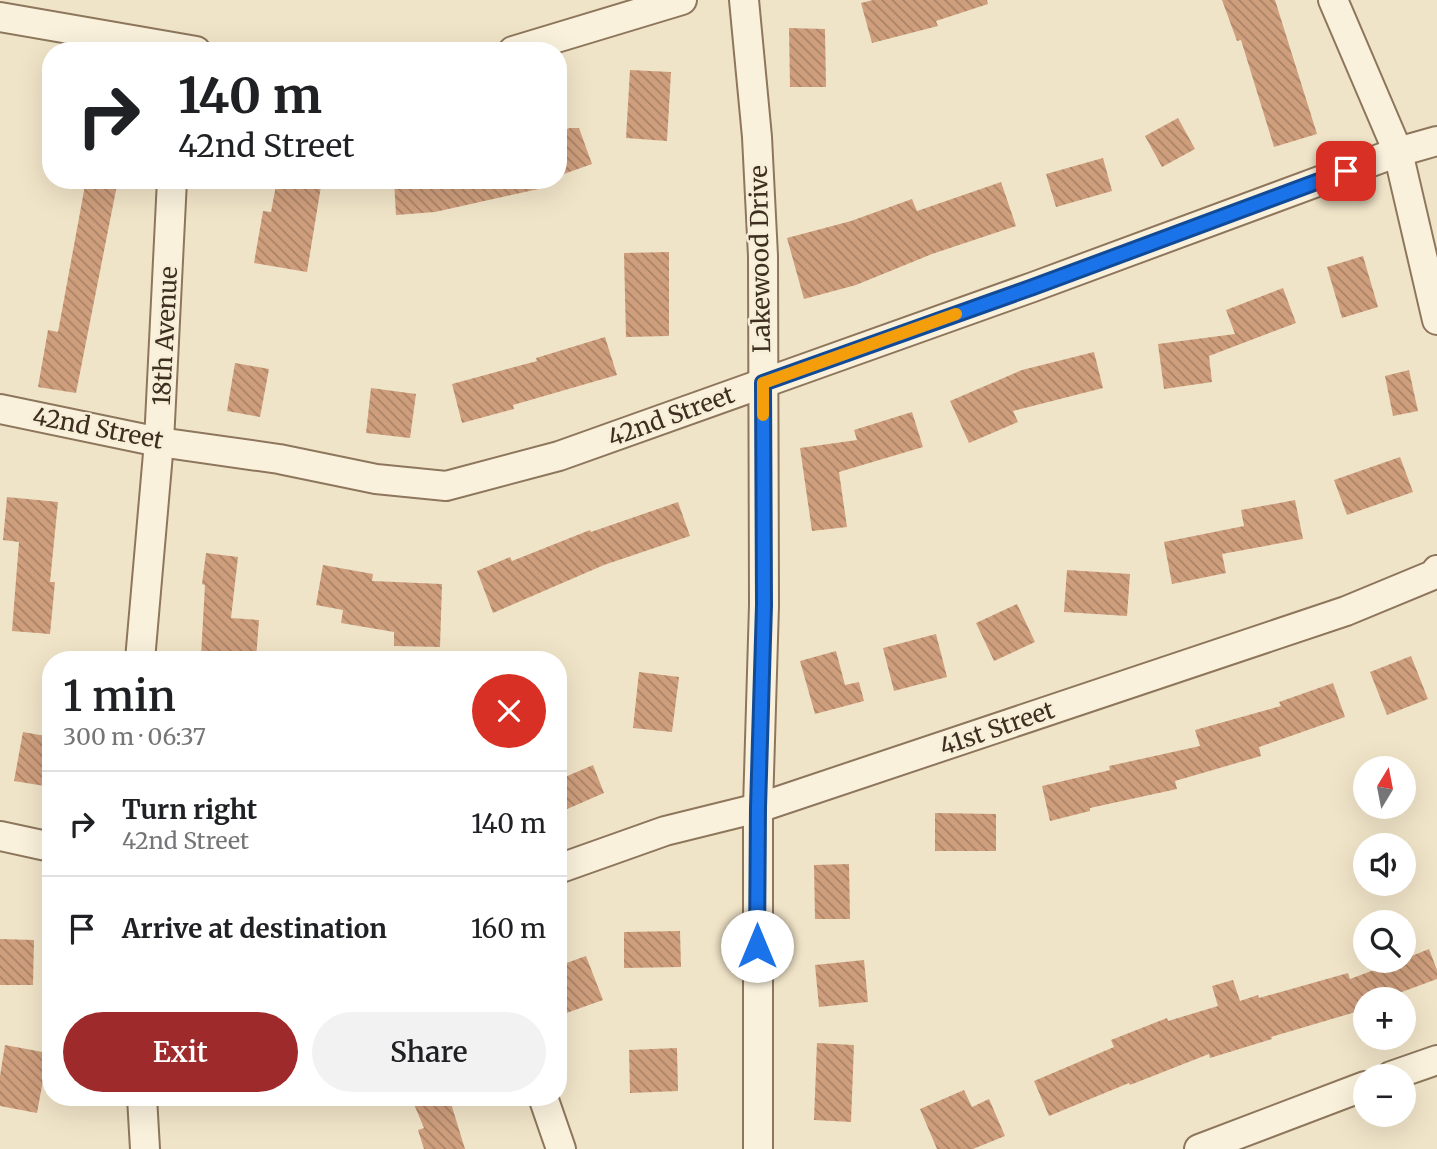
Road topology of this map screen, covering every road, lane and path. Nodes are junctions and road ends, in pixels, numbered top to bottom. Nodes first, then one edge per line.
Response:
1 (682, 0) edge
2 (744, 0) edge
3 (1333, 0) edge
4 (0, 18) edge
5 (138, 42) edge
6 (543, 42) edge
7 (1437, 141) edge
8 (1398, 152) junction
9 (172, 189) edge
10 (1437, 320) edge
11 (763, 383) junction
12 (0, 409) edge
13 (159, 442) junction
14 (1435, 572) edge
15 (141, 651) edge
16 (758, 808) junction
17 (0, 836) edge
18 (42, 845) edge
19 (567, 866) edge
20 (1437, 1060) edge
21 (1416, 1067) edge
22 (1353, 1091) edge
23 (143, 1106) edge
24 (546, 1106) edge
25 (145, 1149) edge
26 (561, 1149) edge
27 (758, 1149) edge
28 (1199, 1149) edge

1 - 6 street
2 - 11 street, Lakewood Drive
3 - 8 street
4 - 5 street
7 - 8 street, 42nd Street
8 - 10 street
8 - 11 street, 42nd Street
9 - 13 street, 18th Avenue
11 - 13 street, 42nd Street
11 - 16 street, Lakewood Drive
12 - 13 street, 42nd Street
13 - 15 street, 18th Avenue
14 - 16 street, 41st Street
16 - 19 street, 41st Street
16 - 27 street, Lakewood Drive
17 - 18 street
20 - 21 street
22 - 28 street
23 - 25 street
24 - 26 street

